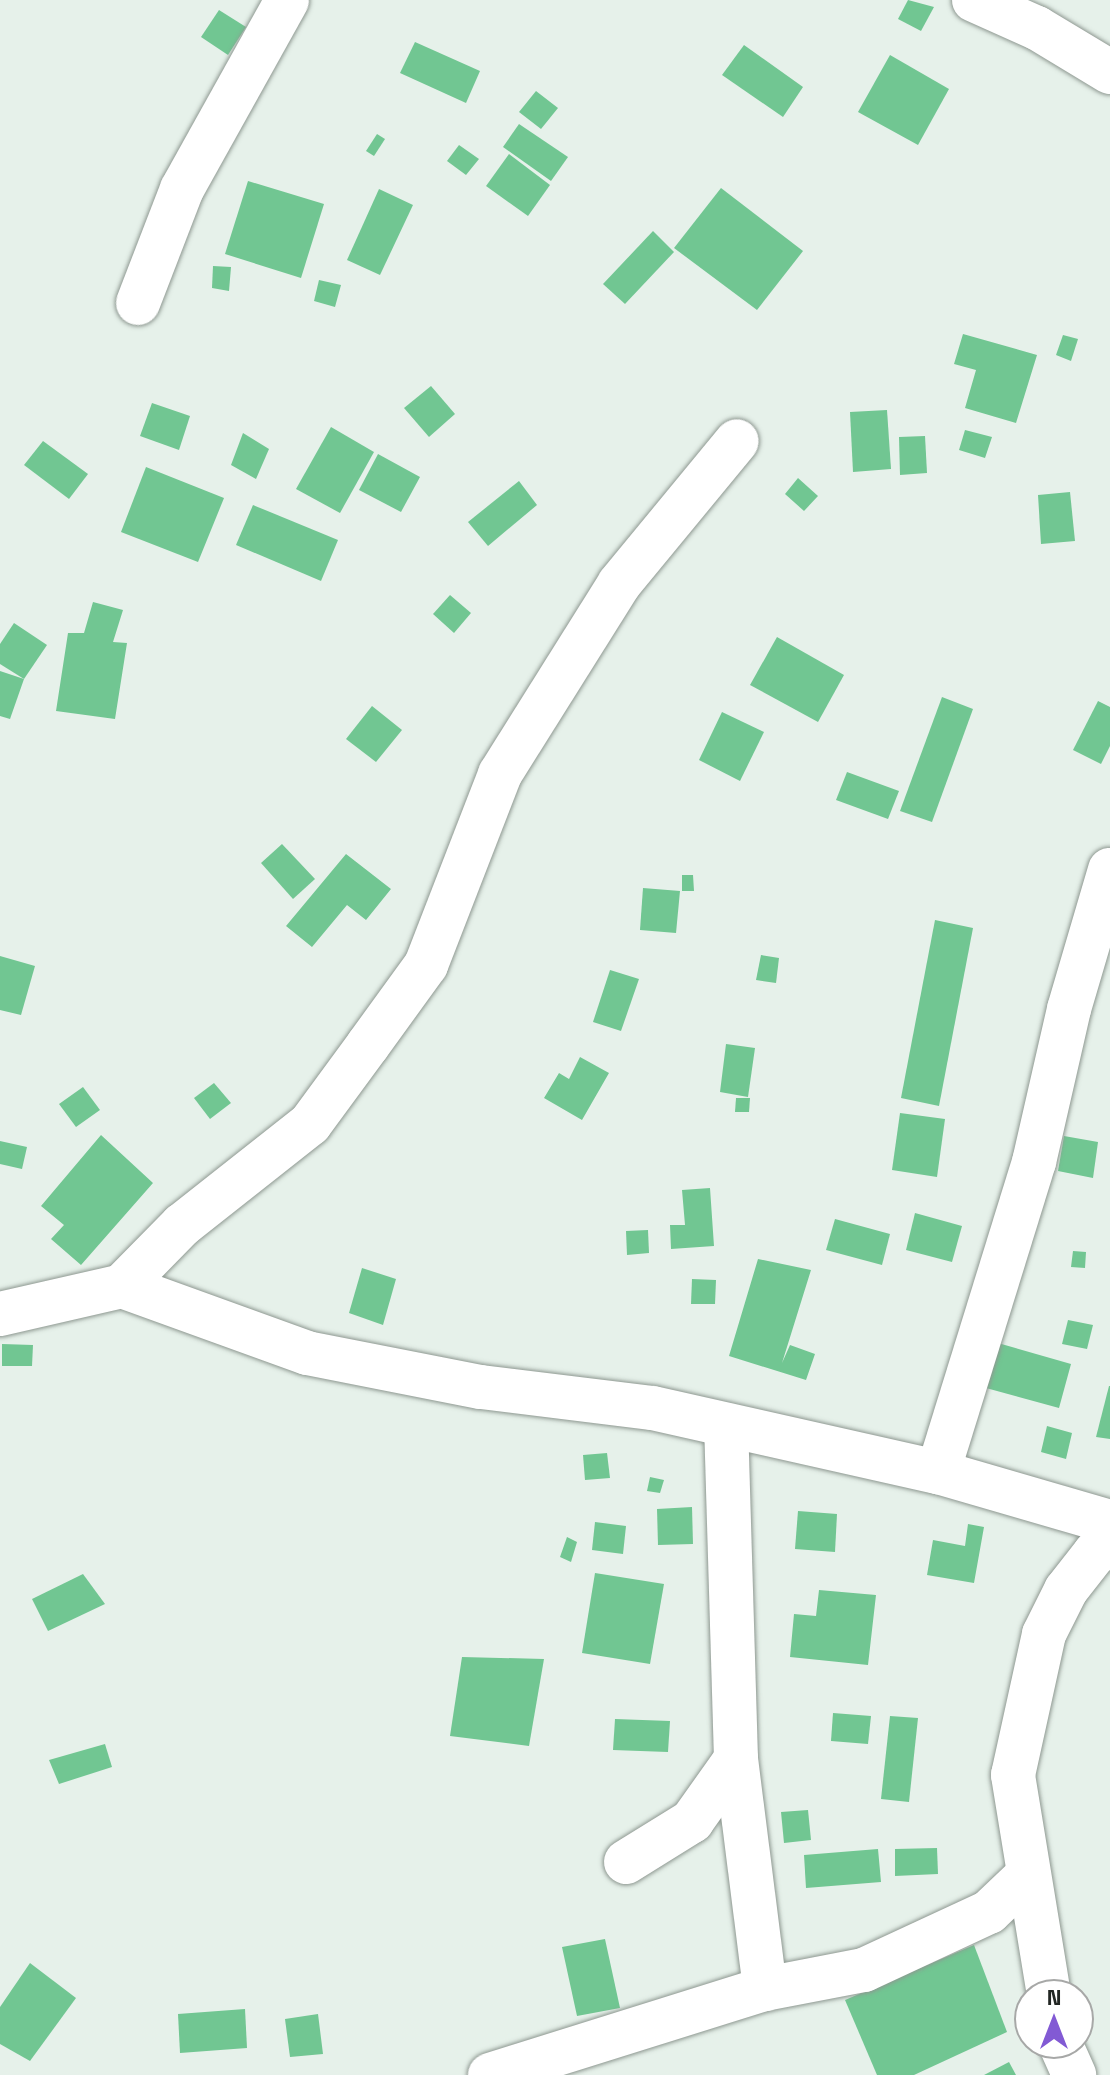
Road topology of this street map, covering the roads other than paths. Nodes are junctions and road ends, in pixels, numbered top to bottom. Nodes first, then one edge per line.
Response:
1 (287, 0) edge
2 (974, 0) edge
3 (1110, 72) edge
4 (138, 303) dead end
5 (737, 441) dead end
6 (1110, 870) edge
7 (122, 1286) junction
8 (0, 1314) edge
9 (726, 1425) junction
10 (938, 1472) junction
11 (1110, 1522) edge
12 (1110, 1545) edge
13 (736, 1759) junction
14 (626, 1862) dead end
15 (1028, 1875) junction
16 (1046, 1979) edge
17 (765, 1989) junction
18 (490, 2075) edge

1 - 4 street
2 - 3 street
5 - 7 street
6 - 10 street
7 - 8 street
7 - 9 street
9 - 10 street
9 - 13 street
10 - 11 street
12 - 15 street
13 - 14 street
13 - 17 street
15 - 16 street
15 - 17 street
17 - 18 street

